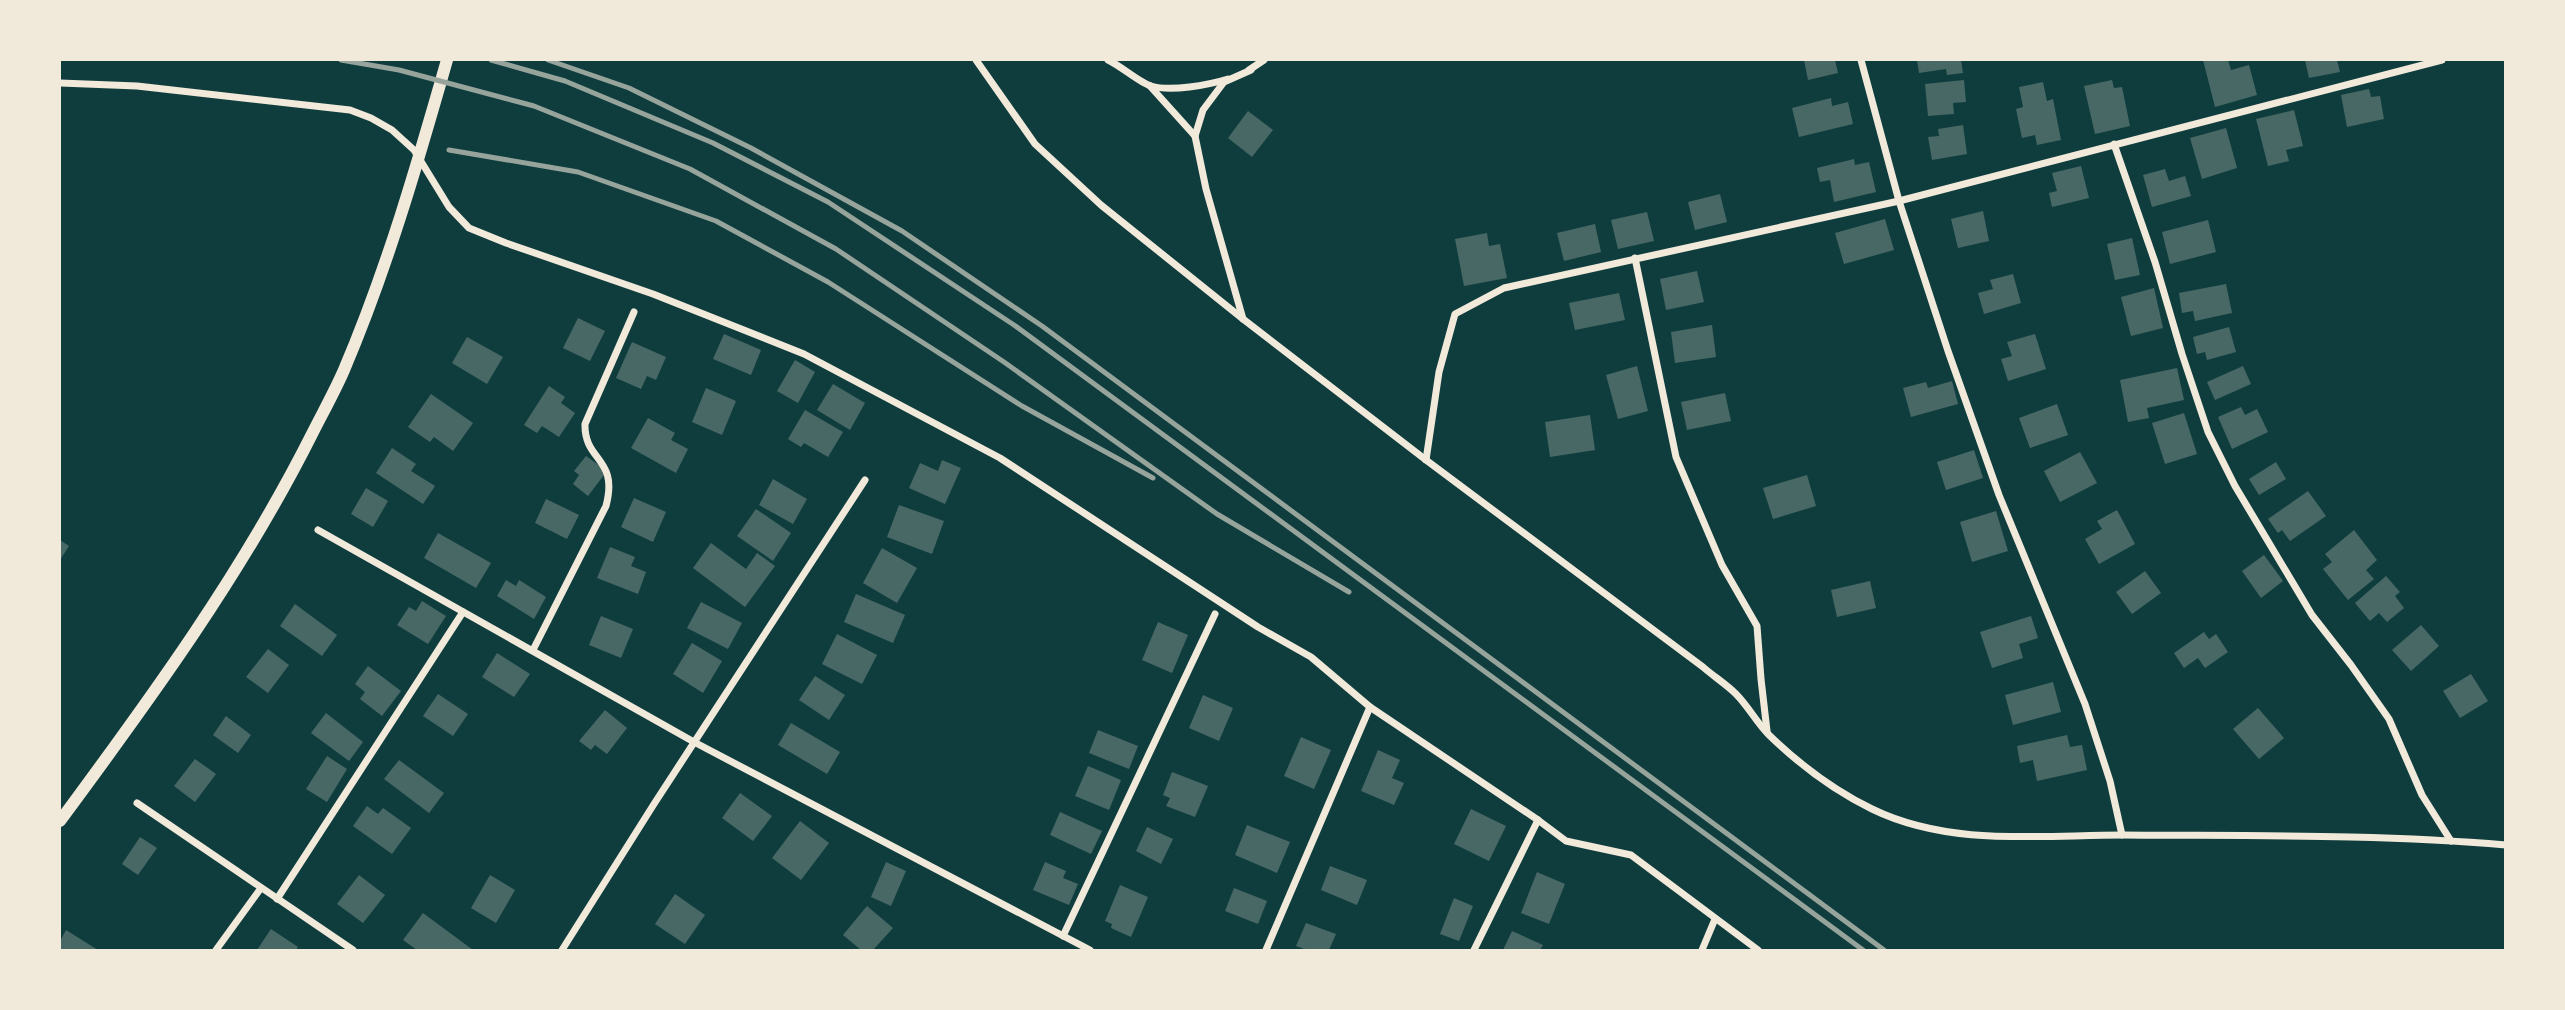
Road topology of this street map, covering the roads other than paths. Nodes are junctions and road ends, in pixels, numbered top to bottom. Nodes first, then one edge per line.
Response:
1 (447, 60) edge
2 (976, 60) edge
3 (1108, 60) edge
4 (1264, 60) edge
5 (1861, 60) edge
6 (2442, 60) edge
7 (1251, 70) junction
8 (60, 83) edge
9 (1150, 86) junction
10 (1195, 136) junction
11 (2114, 144) junction
12 (1899, 201) junction
13 (1635, 258) junction
14 (634, 312) dead end
15 (1243, 319) junction
16 (1426, 460) junction
17 (865, 480) dead end
18 (318, 530) dead end
19 (463, 612) junction
20 (1215, 614) dead end
21 (533, 650) junction
22 (1370, 707) junction
23 (1768, 733) junction
24 (695, 742) junction
25 (137, 803) dead end
26 (1538, 820) junction
27 (60, 821) edge
28 (2122, 835) junction
29 (2452, 841) junction
30 (2505, 845) edge
31 (261, 888) junction
32 (277, 899) junction
33 (1715, 919) junction
34 (1063, 936) junction
35 (216, 950) edge
36 (353, 950) edge
37 (562, 950) edge
38 (1090, 950) edge
39 (1266, 950) edge
40 (1474, 950) edge
41 (1702, 950) edge
42 (1758, 950) edge

1 - 27 street
2 - 15 street
3 - 9 street
4 - 7 street
5 - 12 street
6 - 11 street
7 - 9 street
7 - 10 street
8 - 22 street
9 - 10 street
10 - 15 street
11 - 12 street
11 - 29 street
12 - 13 street
12 - 28 street
13 - 16 street
13 - 23 street
14 - 21 street
15 - 16 street
16 - 23 street
17 - 24 street
18 - 19 street
19 - 21 street
19 - 32 street
20 - 34 street
21 - 24 street
22 - 26 street
22 - 39 street
23 - 28 street
24 - 34 street
24 - 37 street
25 - 31 street
26 - 33 street
26 - 40 street
28 - 29 street
29 - 30 street
31 - 32 street
31 - 35 street
32 - 36 street
33 - 41 street
33 - 42 street
34 - 38 street

